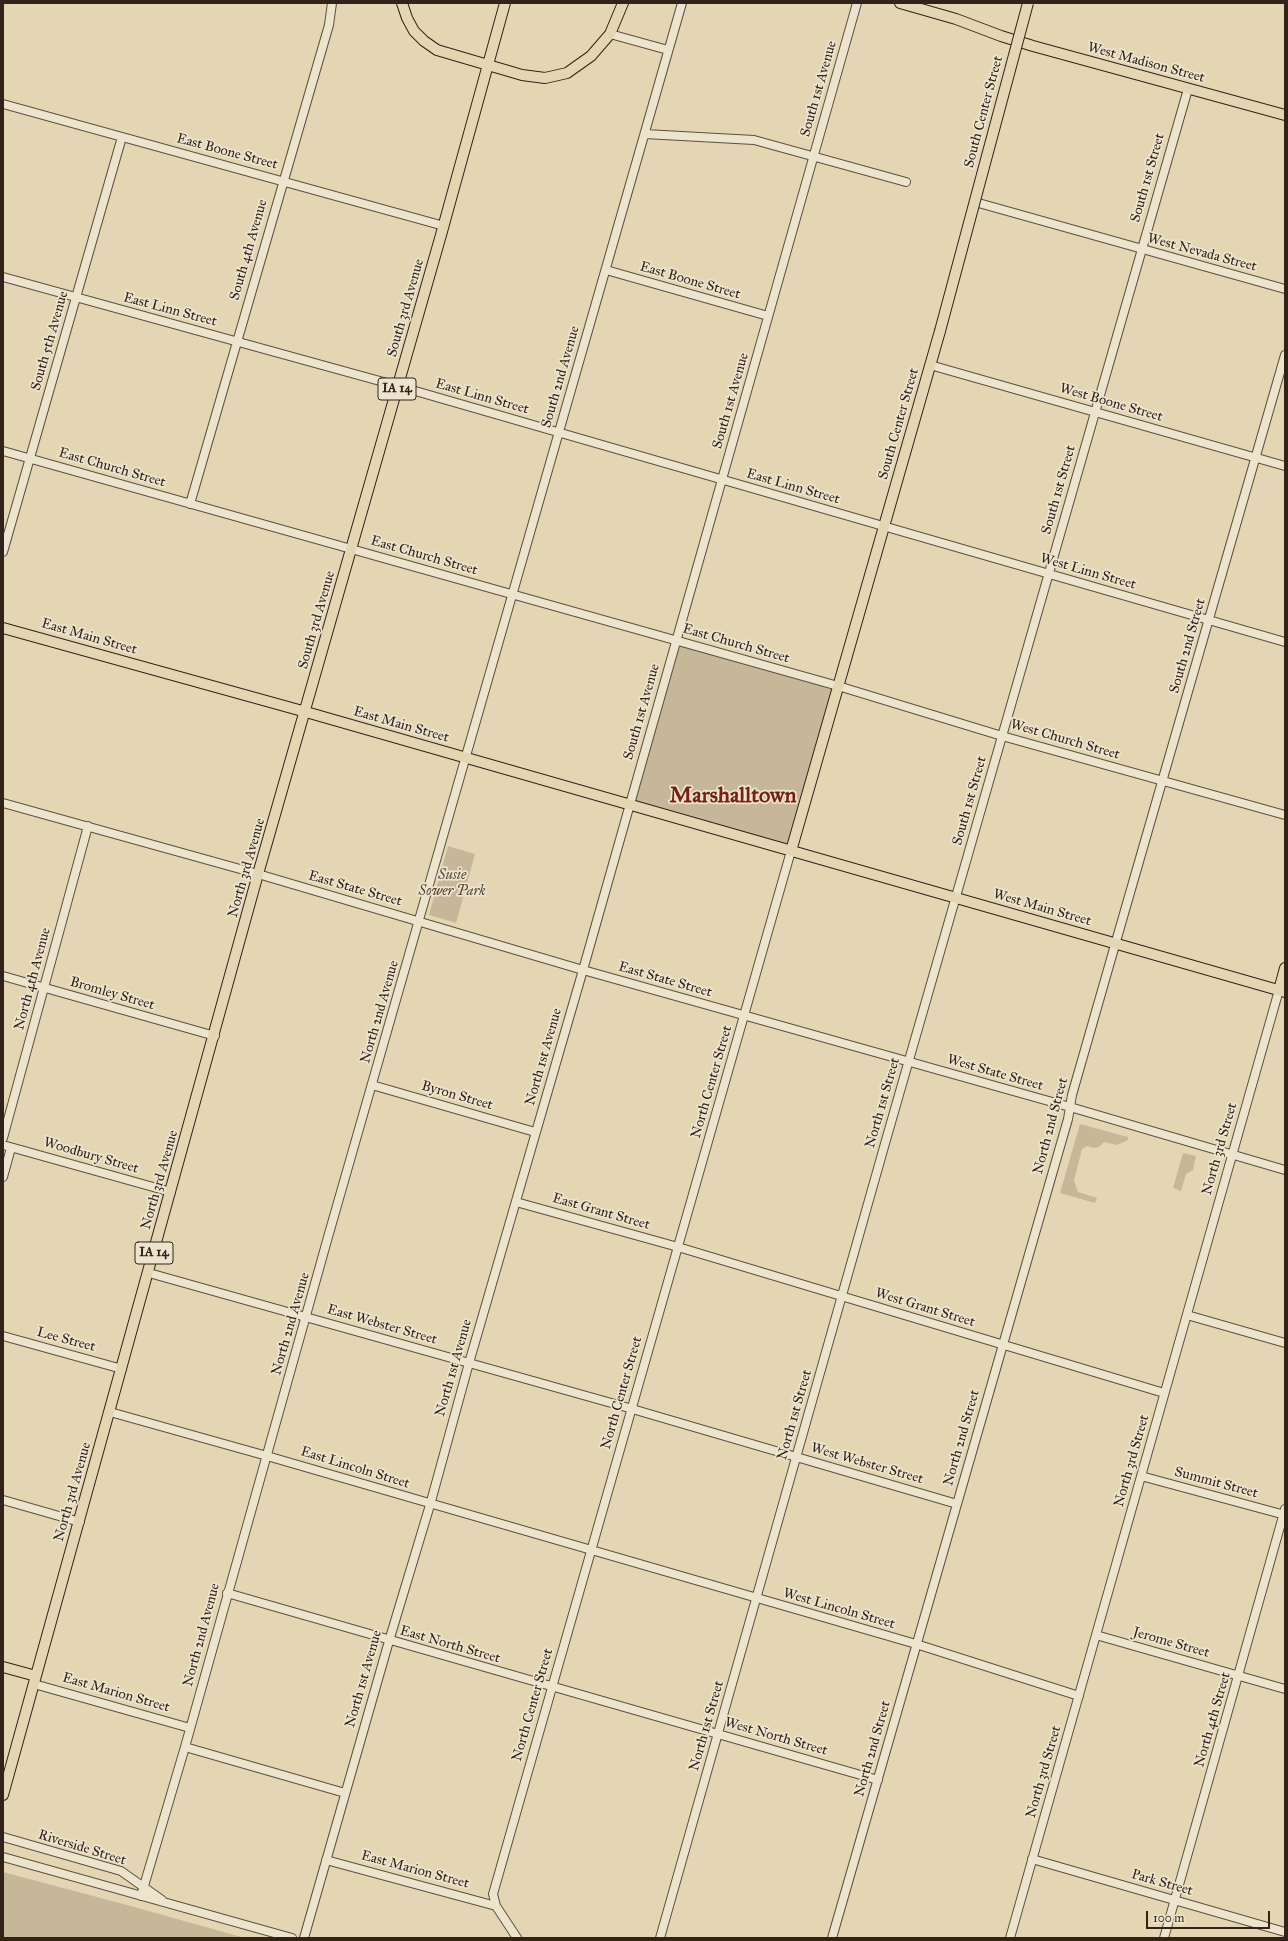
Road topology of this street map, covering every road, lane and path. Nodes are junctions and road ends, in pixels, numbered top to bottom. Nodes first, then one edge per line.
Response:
1 (332, 3) edge
2 (402, 3) edge
3 (505, 3) edge
4 (623, 3) edge
5 (682, 3) edge
6 (858, 3) edge
7 (900, 3) edge
8 (1028, 3) edge
9 (610, 34) junction
10 (668, 50) junction
11 (488, 66) junction
12 (1188, 89) junction
13 (3, 104) edge
14 (1285, 115) edge
15 (644, 134) junction
16 (122, 137) junction
17 (814, 156) junction
18 (283, 181) junction
19 (906, 182) dead end
20 (975, 202) dead end
21 (444, 226) junction
22 (1142, 250) junction
23 (606, 270) junction
24 (3, 277) edge
25 (1285, 289) edge
26 (76, 297) junction
27 (768, 316) junction
28 (237, 342) junction
29 (1285, 355) edge
30 (930, 365) junction
31 (398, 386) junction
32 (1095, 412) junction
33 (559, 432) junction
34 (3, 451) edge
35 (1256, 457) junction
36 (30, 459) junction
37 (1285, 466) edge
38 (722, 480) junction
39 (190, 504) junction
40 (884, 527) junction
41 (352, 549) junction
42 (3, 552) edge
43 (1048, 574) junction
44 (513, 595) junction
45 (1209, 620) junction
46 (3, 628) edge
47 (676, 641) junction
48 (1285, 642) edge
49 (838, 686) junction
50 (306, 712) junction
51 (1002, 736) junction
52 (466, 758) junction
53 (1163, 780) junction
54 (3, 803) edge
55 (629, 805) junction
56 (1285, 815) edge
57 (88, 826) junction
58 (791, 851) junction
59 (258, 874) junction
60 (956, 898) junction
61 (420, 922) junction
62 (1116, 944) junction
63 (1285, 968) edge
64 (583, 970) junction
65 (3, 976) edge
66 (44, 988) junction
67 (1282, 991) edge
68 (744, 1016) junction
69 (214, 1036) junction
70 (908, 1062) junction
71 (372, 1085) junction
72 (1070, 1107) junction
73 (535, 1132) junction
74 (3, 1138) edge
75 (7, 1147) edge
76 (1232, 1155) junction
77 (1285, 1170) edge
78 (3, 1177) edge
79 (171, 1192) junction
80 (516, 1202) junction
81 (678, 1247) junction
82 (148, 1274) junction
83 (842, 1296) junction
84 (1187, 1315) junction
85 (306, 1318) junction
86 (3, 1336) edge
87 (1285, 1343) edge
88 (1003, 1345) junction
89 (469, 1363) junction
90 (122, 1369) junction
91 (1164, 1393) junction
92 (631, 1409) junction
93 (110, 1412) junction
94 (267, 1456) junction
95 (797, 1457) junction
96 (1141, 1476) junction
97 (3, 1500) edge
98 (430, 1504) junction
99 (957, 1504) junction
100 (1284, 1513) edge
101 (80, 1522) junction
102 (591, 1551) junction
103 (227, 1593) junction
104 (757, 1599) junction
105 (1096, 1635) junction
106 (389, 1641) junction
107 (916, 1644) junction
108 (3, 1667) edge
109 (1239, 1676) junction
110 (35, 1680) junction
111 (551, 1688) junction
112 (1285, 1688) edge
113 (1079, 1696) junction
114 (190, 1728) junction
115 (718, 1734) junction
116 (185, 1747) junction
117 (878, 1780) junction
118 (345, 1793) junction
119 (3, 1795) edge
120 (3, 1837) edge
121 (3, 1857) edge
122 (326, 1860) junction
123 (1032, 1860) junction
124 (144, 1887) junction
125 (141, 1896) junction
126 (1175, 1900) junction
127 (169, 1905) junction
128 (496, 1906) junction
129 (1285, 1932) edge
130 (292, 1938) edge
131 (304, 1938) edge
132 (517, 1938) edge
133 (660, 1938) edge
134 (832, 1938) edge
135 (1010, 1938) edge
136 (1164, 1938) edge

1 - 18 street, South 4th Avenue
2 - 11 main road
3 - 11 main road, South 3rd Avenue / IA 14
4 - 9 main road
5 - 10 street, South 2nd Avenue
6 - 17 street, South 1st Avenue
7 - 12 main road, West Madison Street
8 - 30 main road, South Center Street, bridge
9 - 10 street
9 - 11 main road
10 - 15 street, South 2nd Avenue
11 - 21 main road, South 3rd Avenue / IA 14
12 - 14 main road, West Madison Street
12 - 22 street, South 1st Street
13 - 16 street, East Boone Street
15 - 17 street
15 - 23 street, South 2nd Avenue
16 - 18 street, East Boone Street
16 - 26 street, South 5th Avenue
17 - 19 street
17 - 27 street, South 1st Avenue
18 - 21 street, East Boone Street
18 - 28 street, South 4th Avenue
20 - 22 street, West Nevada Street
21 - 31 main road, South 3rd Avenue / IA 14
22 - 25 street, West Nevada Street
22 - 32 street, South 1st Street
23 - 27 street, East Boone Street
23 - 33 street, South 2nd Avenue
24 - 26 street, East Linn Street
26 - 28 street, East Linn Street
26 - 36 street, South 5th Avenue
27 - 38 street, South 1st Avenue
28 - 31 street, East Linn Street
28 - 39 street, South 4th Avenue
29 - 35 street, South 2nd Street
30 - 32 street, West Boone Street
30 - 40 main road, South Center Street
31 - 33 street, East Linn Street
31 - 41 main road, South 3rd Avenue / IA 14
32 - 35 street, West Boone Street
32 - 43 street, South 1st Street
33 - 38 street, East Linn Street
33 - 44 street, South 2nd Avenue
34 - 36 street, East Church Street
35 - 37 street, West Boone Street
35 - 45 street, South 2nd Street
36 - 39 street, East Church Street
36 - 42 street, South 5th Avenue
38 - 40 street, East Linn Street
38 - 47 street, South 1st Avenue
39 - 41 street, East Church Street
40 - 43 street, West Linn Street
40 - 49 main road, South Center Street
41 - 44 street, East Church Street
41 - 50 main road, South 3rd Avenue / IA 14
43 - 45 street, West Linn Street
43 - 51 street, South 1st Street
44 - 47 street, East Church Street
44 - 52 street, South 2nd Avenue
45 - 48 street, West Linn Street
45 - 53 street, South 2nd Street
46 - 50 main road, East Main Street
47 - 49 street, East Church Street
47 - 55 street, South 1st Avenue
49 - 51 street, West Church Street
49 - 58 main road, South Center Street
50 - 52 main road, East Main Street
50 - 59 main road, North 3rd Avenue / IA 14
51 - 53 street, West Church Street
51 - 60 street, South 1st Street
52 - 55 main road, East Main Street
52 - 61 street, North 2nd Avenue
53 - 56 street, West Church Street
53 - 62 street, South 2nd Street
54 - 57 street, East State Street
55 - 58 main road, East Main Street
55 - 64 street, North 1st Avenue
57 - 59 street, East State Street
57 - 66 street, North 4th Avenue
58 - 60 main road, West Main Street
58 - 68 street, North Center Street
59 - 61 street, East State Street
59 - 69 main road, North 3rd Avenue / IA 14
60 - 62 main road, West Main Street
60 - 70 street, North 1st Street
61 - 64 street, East State Street
61 - 71 street, North 2nd Avenue
62 - 67 main road, West Main Street
62 - 72 street, North 2nd Street
63 - 67 main road
64 - 68 street, East State Street
64 - 73 street, North 1st Avenue
65 - 66 street, Bromley Street
66 - 69 street, Bromley Street
66 - 74 street, North 4th Avenue
67 - 76 street, North 3rd Street
68 - 70 street, West State Street
68 - 81 street, North Center Street
69 - 79 main road, North 3rd Avenue / IA 14
70 - 72 street, West State Street
70 - 83 street, North 1st Street
71 - 73 street, Byron Street
71 - 85 street, North 2nd Avenue
72 - 76 street, West State Street
72 - 88 street, North 2nd Street
73 - 80 street, North 1st Avenue
75 - 78 street
75 - 79 street, Woodbury Street
76 - 77 street, West State Street
76 - 84 street, North 3rd Street
79 - 82 main road, North 3rd Avenue / IA 14
80 - 81 street, East Grant Street
80 - 89 street, North 1st Avenue
81 - 83 street, West Grant Street
81 - 92 street, North Center Street
82 - 85 street, East Webster Street
82 - 90 main road, North 3rd Avenue / IA 14
83 - 88 street, West Grant Street
83 - 95 street, North 1st Street
84 - 87 street
84 - 91 street, North 3rd Street
85 - 89 street, East Webster Street
85 - 94 street, North 2nd Avenue
86 - 90 street, Lee Street
88 - 91 street, West Grant Street
88 - 99 street, North 2nd Street
89 - 92 street, East Webster Street
89 - 98 street, North 1st Avenue
90 - 93 main road, North 3rd Avenue / IA 14
91 - 96 street, North 3rd Street
92 - 95 street, West Webster Street
92 - 102 street, North Center Street
93 - 94 street, East Lincoln Street
93 - 101 main road, North 3rd Avenue / IA 14
94 - 98 street, East Lincoln Street
94 - 103 street, North 2nd Avenue
95 - 99 street, West Webster Street
95 - 104 street, North 1st Street
96 - 100 street, Summit Street
96 - 105 street, North 3rd Street
97 - 101 street
98 - 102 street, East Lincoln Street
98 - 106 street, North 1st Avenue
99 - 107 street, North 2nd Street
100 - 109 street, North 4th Street
101 - 110 main road, North 3rd Avenue / IA 14
102 - 104 street, West Lincoln Street
102 - 111 street, North Center Street
103 - 106 street, East North Street
103 - 114 street, North 2nd Avenue
104 - 107 street, West Lincoln Street
104 - 115 street, North 1st Street
105 - 109 street, Jerome Street
105 - 113 street, North 3rd Street
106 - 111 street, East North Street
106 - 118 street, North 1st Avenue
107 - 113 street, West Lincoln Street
107 - 117 street, North 2nd Street
108 - 110 main road, East Marion Street
109 - 112 street, Jerome Street
109 - 126 street, North 4th Street
110 - 114 street, East Marion Street
110 - 119 main road, North 3rd Avenue / IA 14
111 - 115 street, West North Street
111 - 128 street, North Center Street
113 - 123 street, North 3rd Street
114 - 116 street, North 2nd Avenue
115 - 117 street, West North Street
115 - 133 street, North 1st Street
116 - 118 street
116 - 124 street, North 2nd Avenue
117 - 134 street, North 2nd Street
118 - 122 street, North 1st Avenue
120 - 124 street, Riverside Street
121 - 125 street, Riverside Street
122 - 128 street, East Marion Street
122 - 131 street, North 1st Avenue
123 - 126 street, Park Street
123 - 135 street, North 3rd Street
124 - 125 street, North 2nd Avenue
124 - 127 street, Riverside Street
125 - 127 street, Riverside Street
126 - 129 street, Park Street
126 - 136 street, North 4th Street
127 - 130 street, Riverside Street
128 - 132 street

